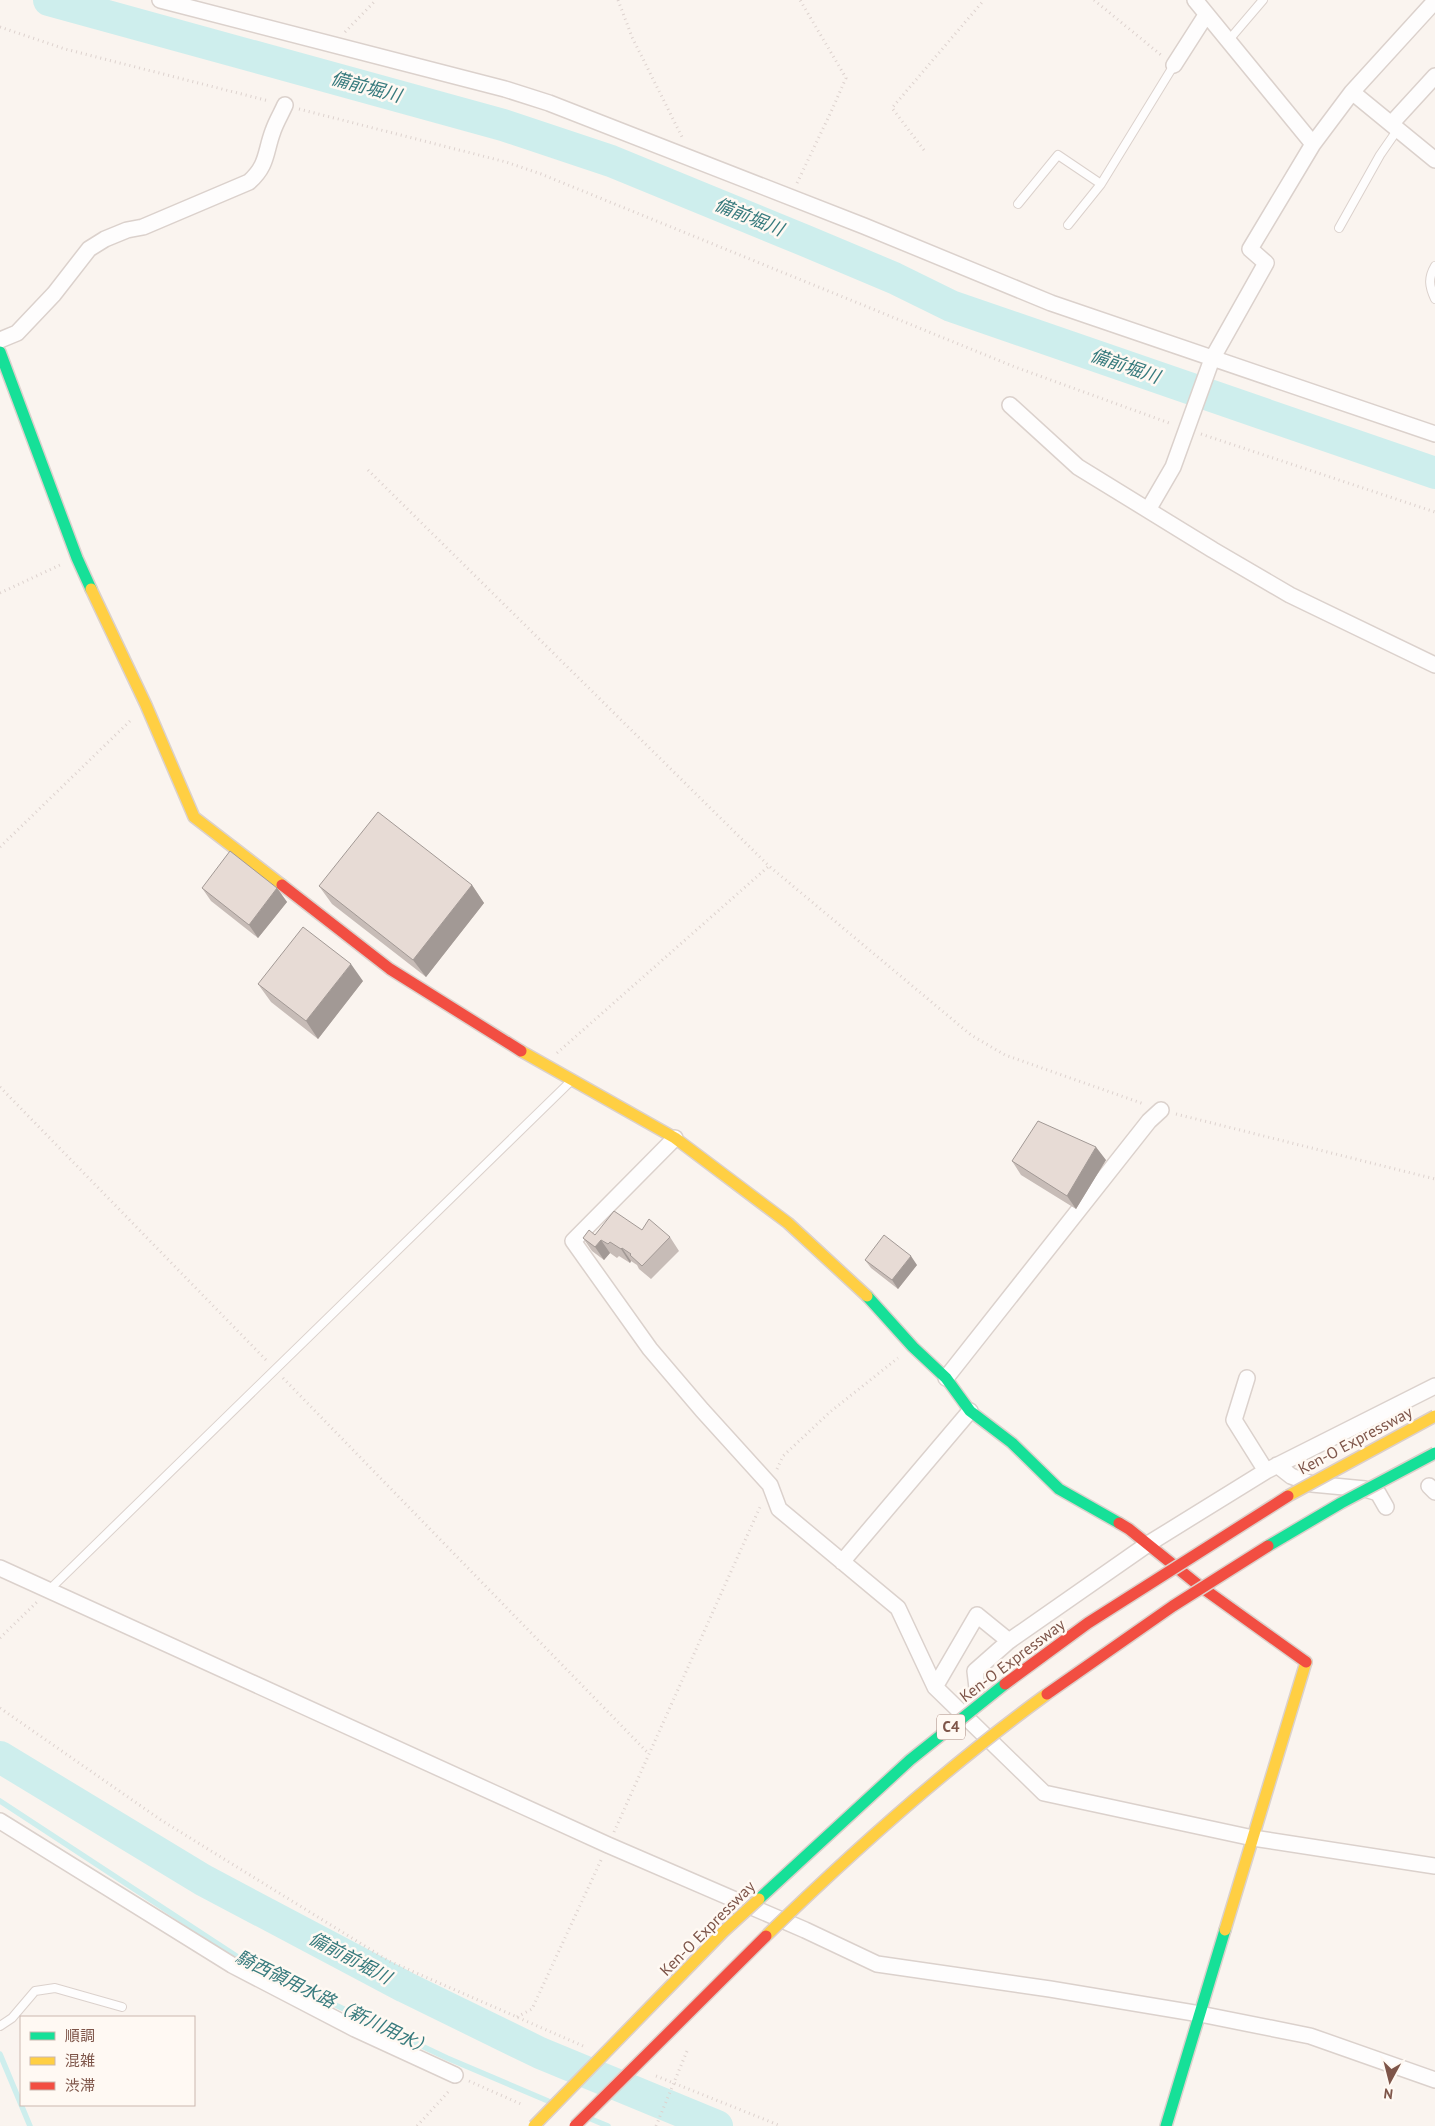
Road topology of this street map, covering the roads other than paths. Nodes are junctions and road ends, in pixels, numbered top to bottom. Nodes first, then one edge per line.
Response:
1 (160, 0) edge
2 (1195, 0) edge
3 (1263, 0) edge
4 (1435, 2) edge
5 (1206, 15) junction
6 (1228, 42) junction
7 (1174, 65) joint
8 (1435, 76) edge
9 (1352, 92) junction
10 (285, 105) road end
11 (1394, 127) junction
12 (1313, 144) junction
13 (1435, 160) edge
14 (1100, 184) junction
15 (1018, 204) dead end
16 (1068, 225) dead end
17 (1339, 228) dead end
18 (1435, 266) edge
19 (1435, 299) edge
20 (0, 340) edge
21 (0, 352) edge
22 (1212, 359) junction
23 (1010, 405) dead end
24 (1435, 434) edge
25 (1148, 510) junction
26 (1435, 665) edge
27 (572, 1080) junction
28 (1161, 1110) road end
29 (675, 1138) junction
30 (946, 1378) junction
31 (1247, 1378) dead end
32 (1435, 1386) edge
33 (970, 1411) junction
34 (1435, 1416) edge
35 (1435, 1453) edge
36 (1272, 1468) junction
37 (1386, 1507) dead end
38 (1148, 1544) junction
39 (842, 1562) junction
40 (0, 1568) edge
41 (49, 1590) junction
42 (1009, 1641) junction
43 (935, 1687) junction
44 (967, 1719) junction
45 (0, 1822) edge
46 (1253, 1838) junction
47 (1435, 1866) edge
48 (122, 2006) dead end
49 (1200, 2014) junction
50 (0, 2026) edge
51 (455, 2075) road end
52 (1435, 2080) edge
53 (534, 2126) edge
54 (575, 2126) edge
55 (1166, 2126) edge

1 - 22 street
2 - 5 street
3 - 6 lane
4 - 9 street
5 - 6 street
5 - 7 street
6 - 12 street
7 - 14 lane
8 - 11 street
9 - 11 street
9 - 12 street
10 - 20 street
11 - 13 street
11 - 17 lane
12 - 22 street
14 - 15 lane
14 - 16 lane
18 - 19 lane
21 - 27 main road
22 - 24 street
22 - 25 street
23 - 25 street
25 - 26 street
27 - 29 main road
27 - 41 lane
28 - 30 street
29 - 30 main road
29 - 39 street
30 - 33 main road
31 - 36 street
32 - 36 street
33 - 38 main road
33 - 39 street
34 - 53 main road, Ken-O Expressway / C4, bridge
35 - 54 main road, C4, bridge
36 - 37 street
36 - 38 street
38 - 42 street
38 - 46 main road
39 - 43 street
40 - 41 street
41 - 49 street
42 - 43 street
42 - 44 street
43 - 44 street
44 - 46 street
45 - 51 street
46 - 47 street
46 - 49 main road
48 - 50 lane
49 - 52 street
49 - 55 main road

